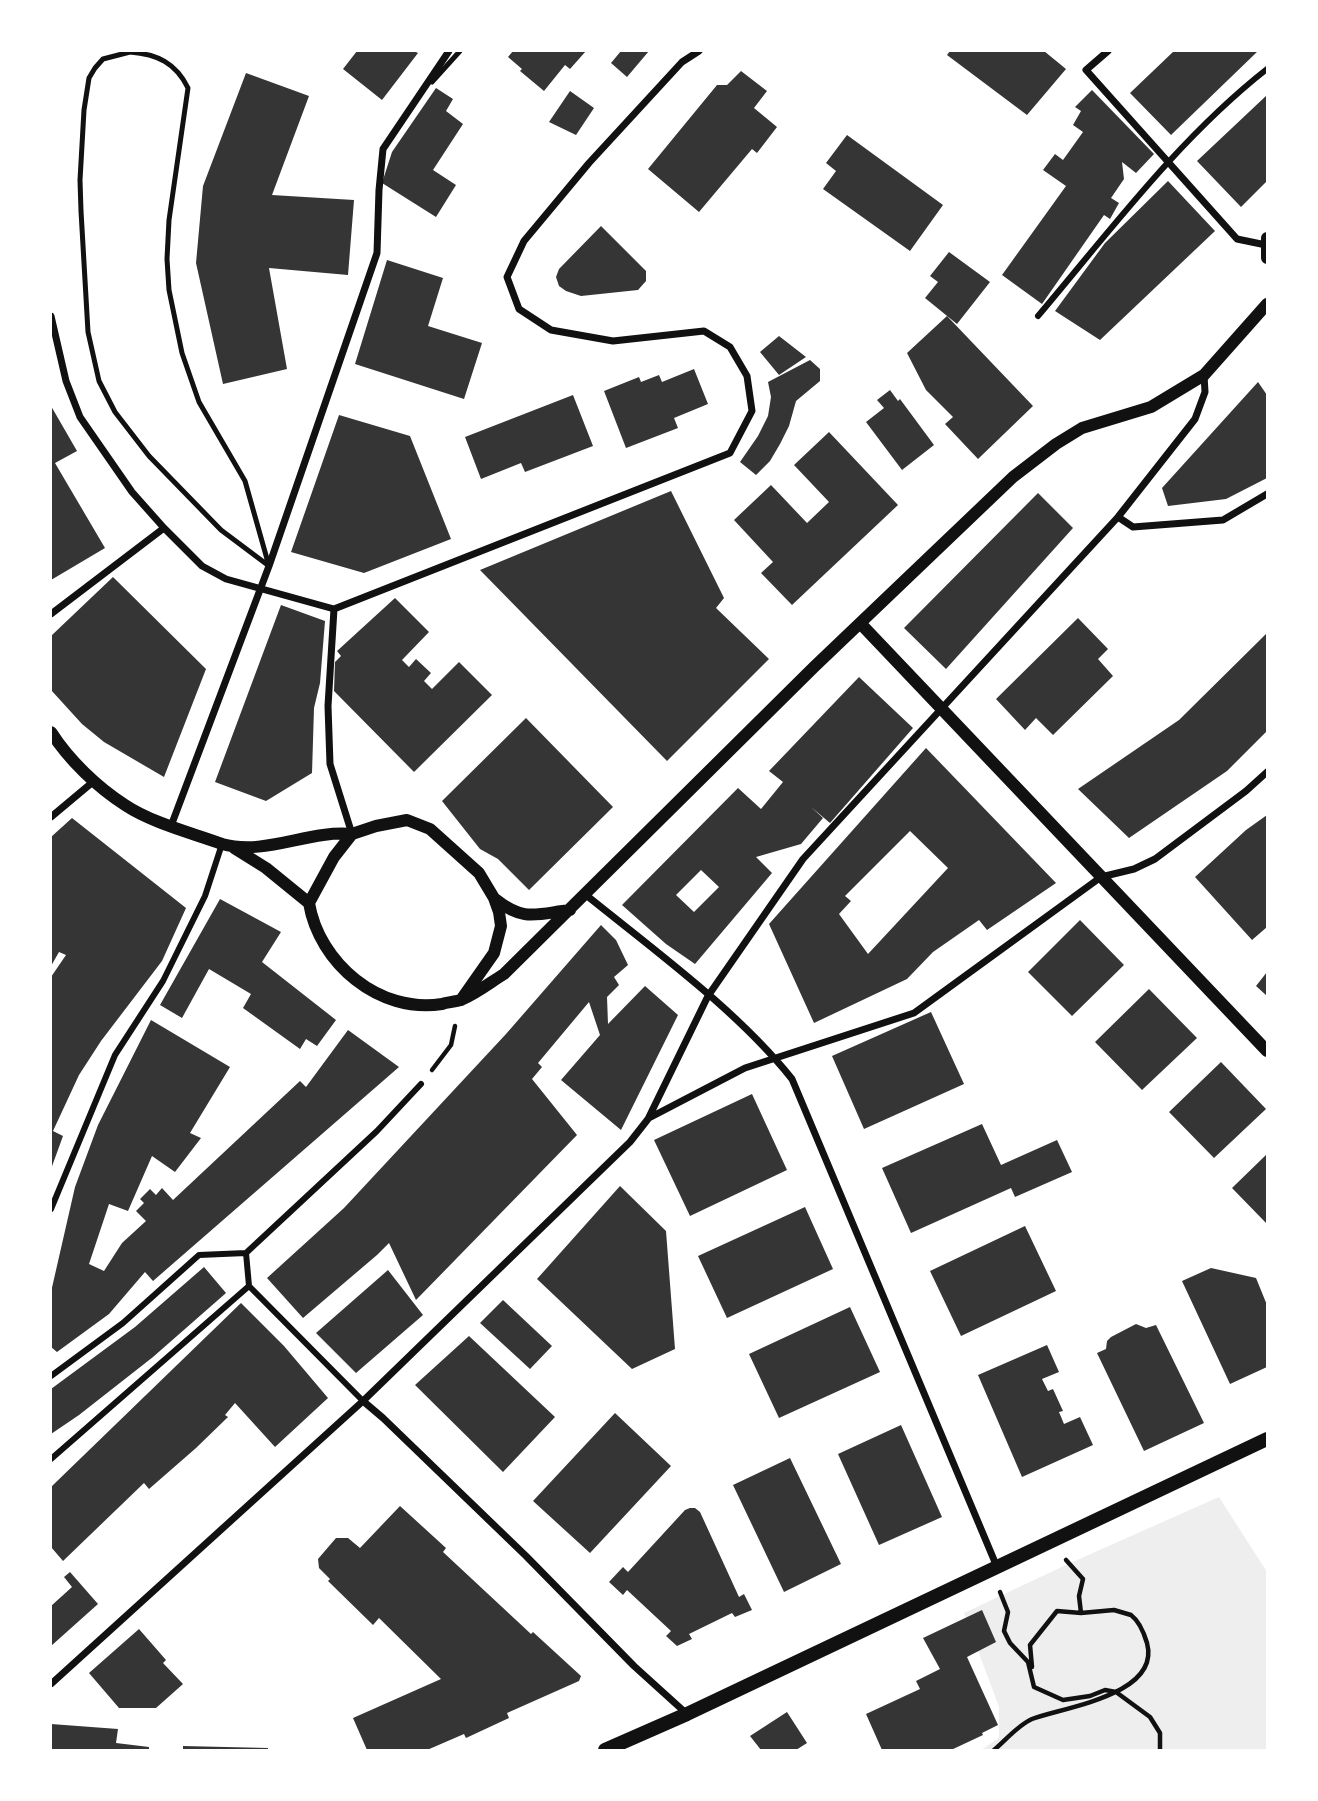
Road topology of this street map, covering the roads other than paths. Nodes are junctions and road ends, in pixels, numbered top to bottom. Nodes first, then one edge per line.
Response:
1 (449, 51) edge
2 (460, 51) edge
3 (699, 51) edge
4 (1108, 51) edge
5 (1267, 69) edge
6 (413, 102) junction
7 (1168, 163) junction
8 (1267, 247) edge
9 (1267, 304) edge
10 (51, 316) edge
11 (1038, 316) dead end
12 (1204, 375) junction
13 (1267, 494) edge
14 (1118, 517) junction
15 (164, 528) junction
16 (269, 566) junction
17 (261, 588) junction
18 (334, 609) junction
19 (51, 614) edge
20 (860, 623) junction
21 (943, 709) junction
22 (51, 732) edge
23 (1267, 772) edge
24 (94, 781) junction
25 (51, 817) edge
26 (171, 826) junction
27 (352, 834) junction
28 (228, 846) junction
29 (1101, 877) junction
30 (586, 895) junction
31 (494, 898) junction
32 (309, 903) junction
33 (570, 910) junction
34 (708, 996) junction
35 (461, 1000) junction
36 (1267, 1051) edge
37 (775, 1058) junction
38 (421, 1084) road end
39 (648, 1119) junction
40 (51, 1209) edge
41 (246, 1253) junction
42 (249, 1286) junction
43 (51, 1376) edge
44 (363, 1401) junction
45 (1267, 1439) edge
46 (51, 1459) edge
47 (998, 1567) junction
48 (51, 1684) edge
49 (687, 1714) junction
50 (605, 1750) edge

1 - 6 street
2 - 6 lane
3 - 18 street
4 - 7 street
5 - 7 street
6 - 16 street
7 - 8 street
7 - 11 street
9 - 12 street
10 - 15 street
12 - 14 street
12 - 20 street
13 - 14 street
14 - 21 street
15 - 17 street
15 - 19 street
16 - 16 lane
16 - 17 street
17 - 18 street
17 - 26 street
18 - 27 street
20 - 21 street
20 - 30 street
21 - 29 street
21 - 34 street
22 - 24 street
23 - 29 street
24 - 25 street
24 - 26 street
26 - 28 street
27 - 28 street
27 - 31 street
27 - 32 street
28 - 32 street
28 - 40 street
29 - 36 street
29 - 37 street
30 - 33 street
30 - 34 street
31 - 33 street
31 - 35 street
32 - 35 street
33 - 35 street
34 - 37 street
34 - 39 street
37 - 39 street
37 - 47 street
38 - 41 street
39 - 44 street
41 - 42 street
41 - 43 street
42 - 44 street
42 - 46 street
44 - 48 street
44 - 49 street
45 - 47 main road
47 - 49 main road
49 - 50 main road

